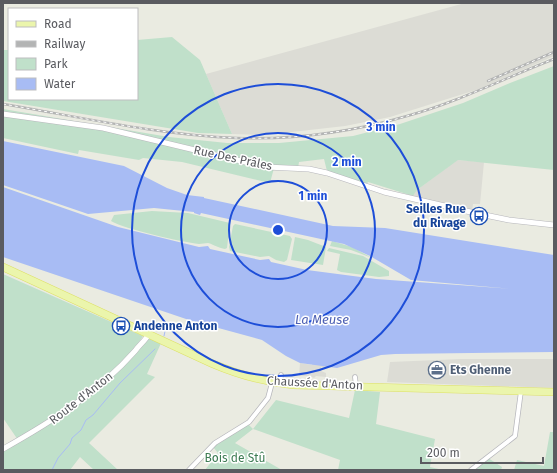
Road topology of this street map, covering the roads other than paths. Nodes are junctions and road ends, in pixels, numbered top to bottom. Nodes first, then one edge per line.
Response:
1 (3, 114) edge
2 (554, 225) edge
3 (3, 267) edge
4 (149, 334) junction
5 (281, 375) dead end
6 (355, 377) dead end
7 (276, 383) junction
8 (356, 386) junction
9 (521, 391) junction
10 (554, 392) edge
11 (3, 449) edge
12 (189, 470) edge
13 (471, 470) edge

1 - 2 street, Rue Des Prâles
3 - 4 main road, Chaussée d'Anton
4 - 7 main road, Chaussée d'Anton
4 - 11 street, Route d'Anton
5 - 7 street
6 - 8 street
7 - 8 main road, Chaussée d'Anton
7 - 12 street
8 - 9 main road, Chaussée d'Anton
9 - 10 main road, Chaussée d'Anton
9 - 13 street

